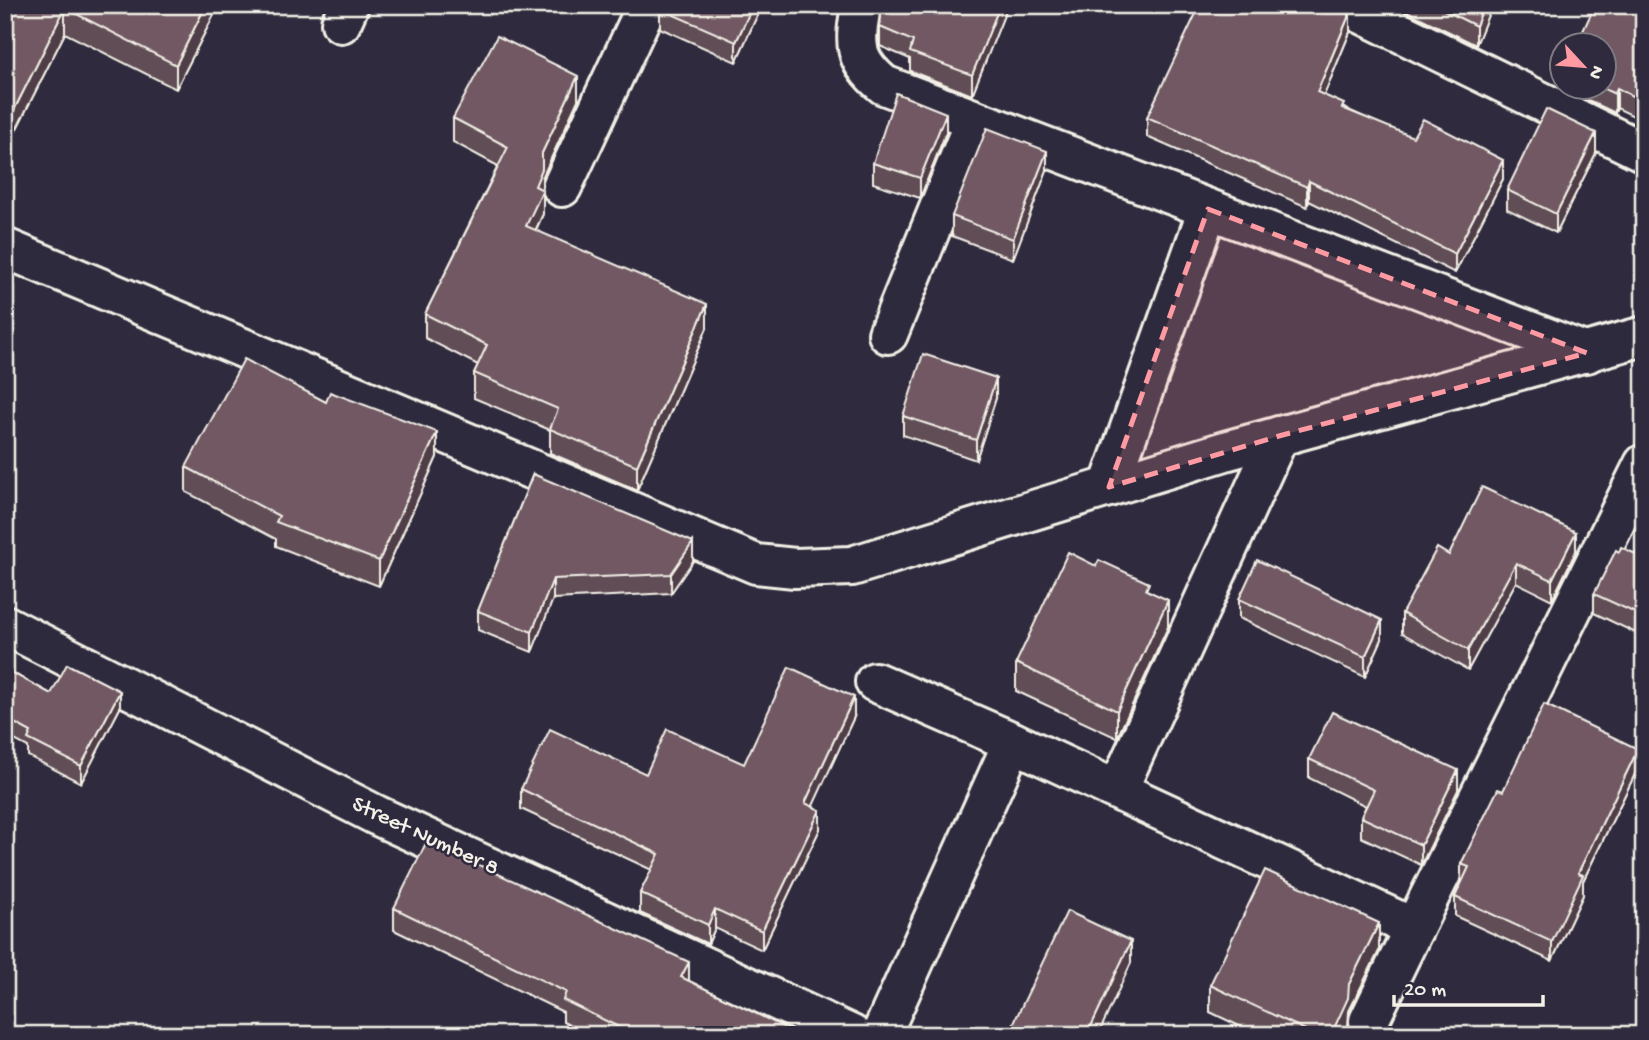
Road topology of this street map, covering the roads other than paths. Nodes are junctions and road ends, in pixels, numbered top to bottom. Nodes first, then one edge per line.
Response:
1 (647, 5) edge
2 (861, 5) edge
3 (1344, 5) edge
4 (1637, 5) edge
5 (1644, 9) edge
6 (975, 120) junction
7 (1644, 152) edge
8 (562, 187) dead end
9 (1209, 209) junction
10 (5, 248) edge
11 (888, 334) dead end
12 (1644, 336) edge
13 (1587, 352) junction
14 (1279, 436) junction
15 (1644, 464) edge
16 (1109, 487) junction
17 (5, 625) edge
18 (875, 682) dead end
19 (1013, 742) junction
20 (1118, 789) junction
21 (1414, 928) junction
22 (1369, 1021) dead end
23 (852, 1035) edge
24 (881, 1035) edge

1 - 8 street
2 - 6 street
3 - 7 street
4 - 5 street
6 - 9 street
6 - 11 street
9 - 13 street
9 - 16 street
10 - 16 street
12 - 13 street
13 - 14 street
14 - 16 street
14 - 20 street
15 - 21 street
17 - 23 street, Street Number 8
18 - 19 street
19 - 20 street
19 - 24 street
20 - 21 street
21 - 22 street

